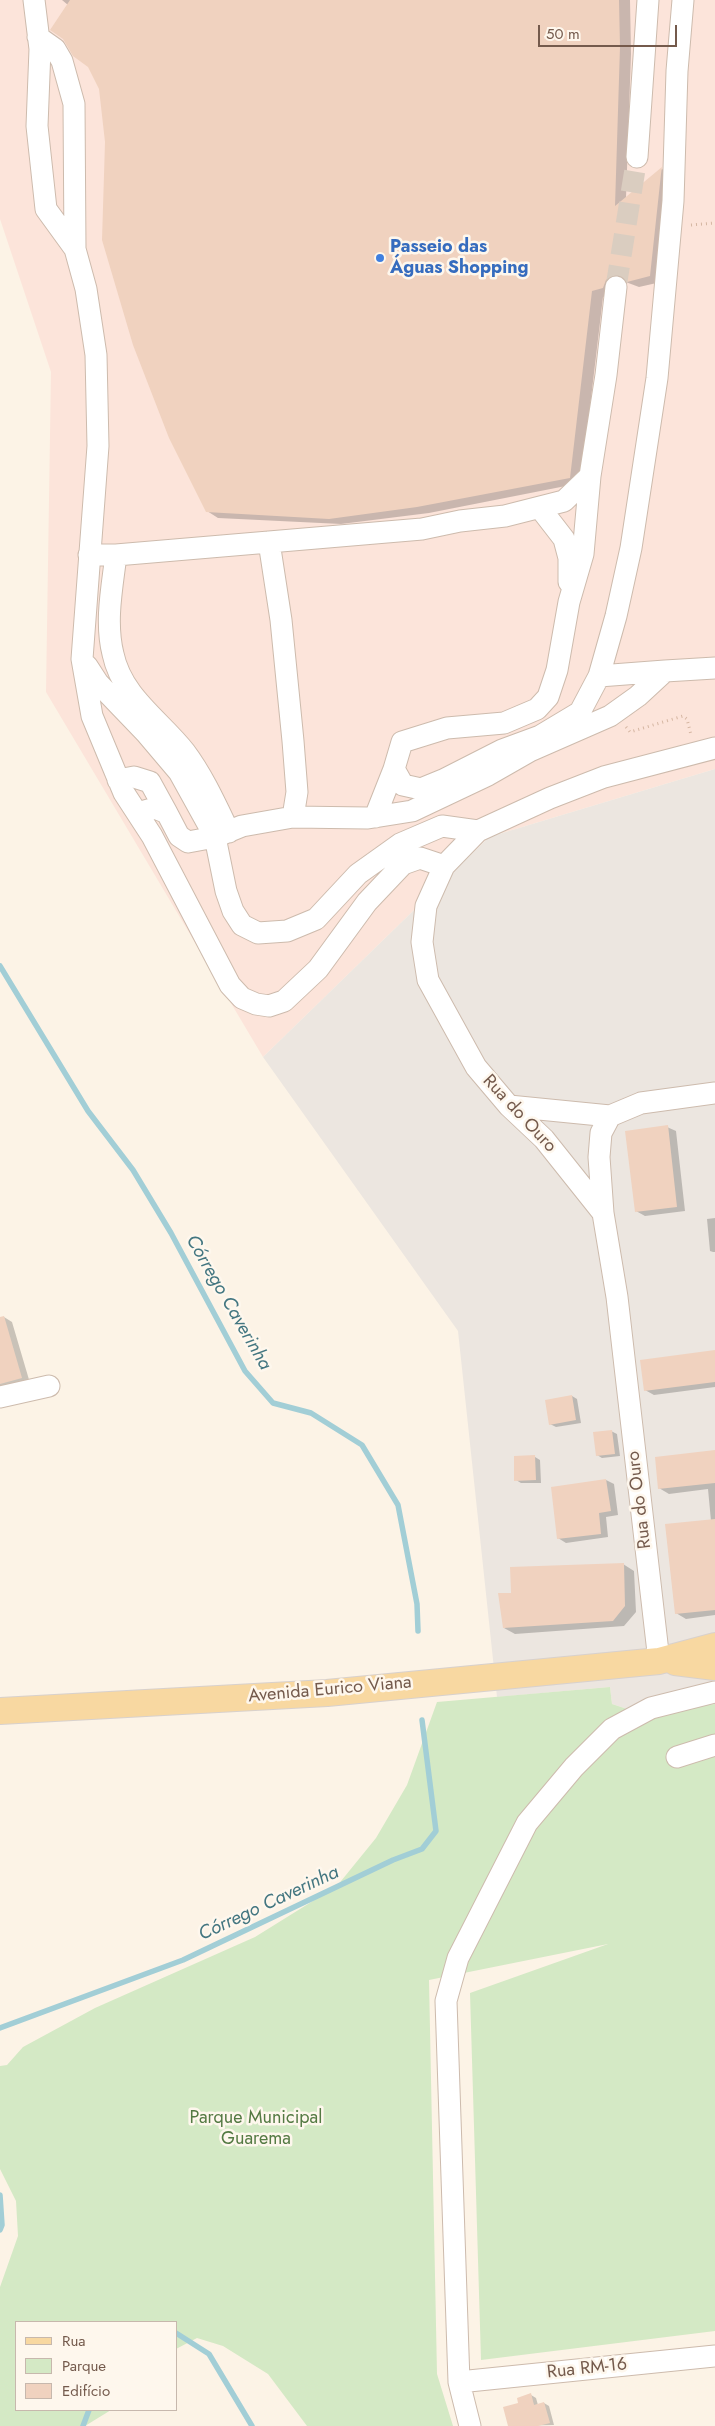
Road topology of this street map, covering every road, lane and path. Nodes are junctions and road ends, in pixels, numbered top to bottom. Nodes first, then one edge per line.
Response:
1 (34, 0) edge
2 (648, 0) edge
3 (683, 0) edge
4 (38, 37) junction
5 (637, 157) tunnel mouth
6 (715, 223) edge
7 (671, 226) junction
8 (75, 249) junction
9 (616, 286) tunnel mouth
10 (590, 476) junction
11 (540, 508) junction
12 (269, 542) junction
13 (89, 555) junction
14 (116, 556) junction
15 (569, 602) junction
16 (82, 659) junction
17 (715, 668) edge
18 (665, 671) junction
19 (599, 676) junction
20 (616, 712) junction
21 (585, 719) junction
22 (690, 726) dead end
23 (715, 748) edge
24 (394, 769) junction
25 (118, 780) junction
26 (137, 813) junction
27 (167, 813) junction
28 (375, 817) junction
29 (293, 818) junction
30 (478, 831) junction
31 (222, 834) junction
32 (444, 866) junction
33 (715, 1093) edge
34 (509, 1106) junction
35 (610, 1116) junction
36 (603, 1213) junction
37 (49, 1386) dead end
38 (0, 1396) edge
39 (715, 1646) edge
40 (659, 1661) junction
41 (715, 1667) edge
42 (715, 1692) edge
43 (0, 1711) edge
44 (715, 1745) edge
45 (677, 1757) dead end
46 (715, 2356) edge
47 (459, 2382) junction
48 (470, 2426) edge

1 - 4 street
2 - 5 street
3 - 7 street
4 - 8 street
4 - 8 street
6 - 7 path
7 - 19 street
8 - 13 street
9 - 10 street
10 - 11 street
10 - 15 street
11 - 12 street
11 - 15 street
12 - 14 street
12 - 29 street
13 - 14 street
13 - 16 street
14 - 31 street
15 - 24 street
16 - 25 street
16 - 31 street
17 - 18 street
18 - 19 street
18 - 20 street
19 - 21 street
20 - 21 street
20 - 22 path
21 - 24 street
21 - 28 street
23 - 30 street, Rua do Ouro
24 - 28 street
25 - 26 street
25 - 27 street
26 - 27 street
26 - 32 street
27 - 31 street
28 - 29 street
29 - 31 street
30 - 31 street
30 - 32 street, Rua do Ouro
32 - 34 street, Rua do Ouro
33 - 35 street
34 - 35 street
34 - 36 street, Rua do Ouro
35 - 36 street
36 - 40 street, Rua do Ouro
37 - 38 street
39 - 40 main road, Avenida Eurico Viana
40 - 41 main road, Avenida Eurico Viana
40 - 43 main road, Avenida Eurico Viana
42 - 47 street
44 - 45 street
46 - 47 street, Rua RM-16
47 - 48 street

